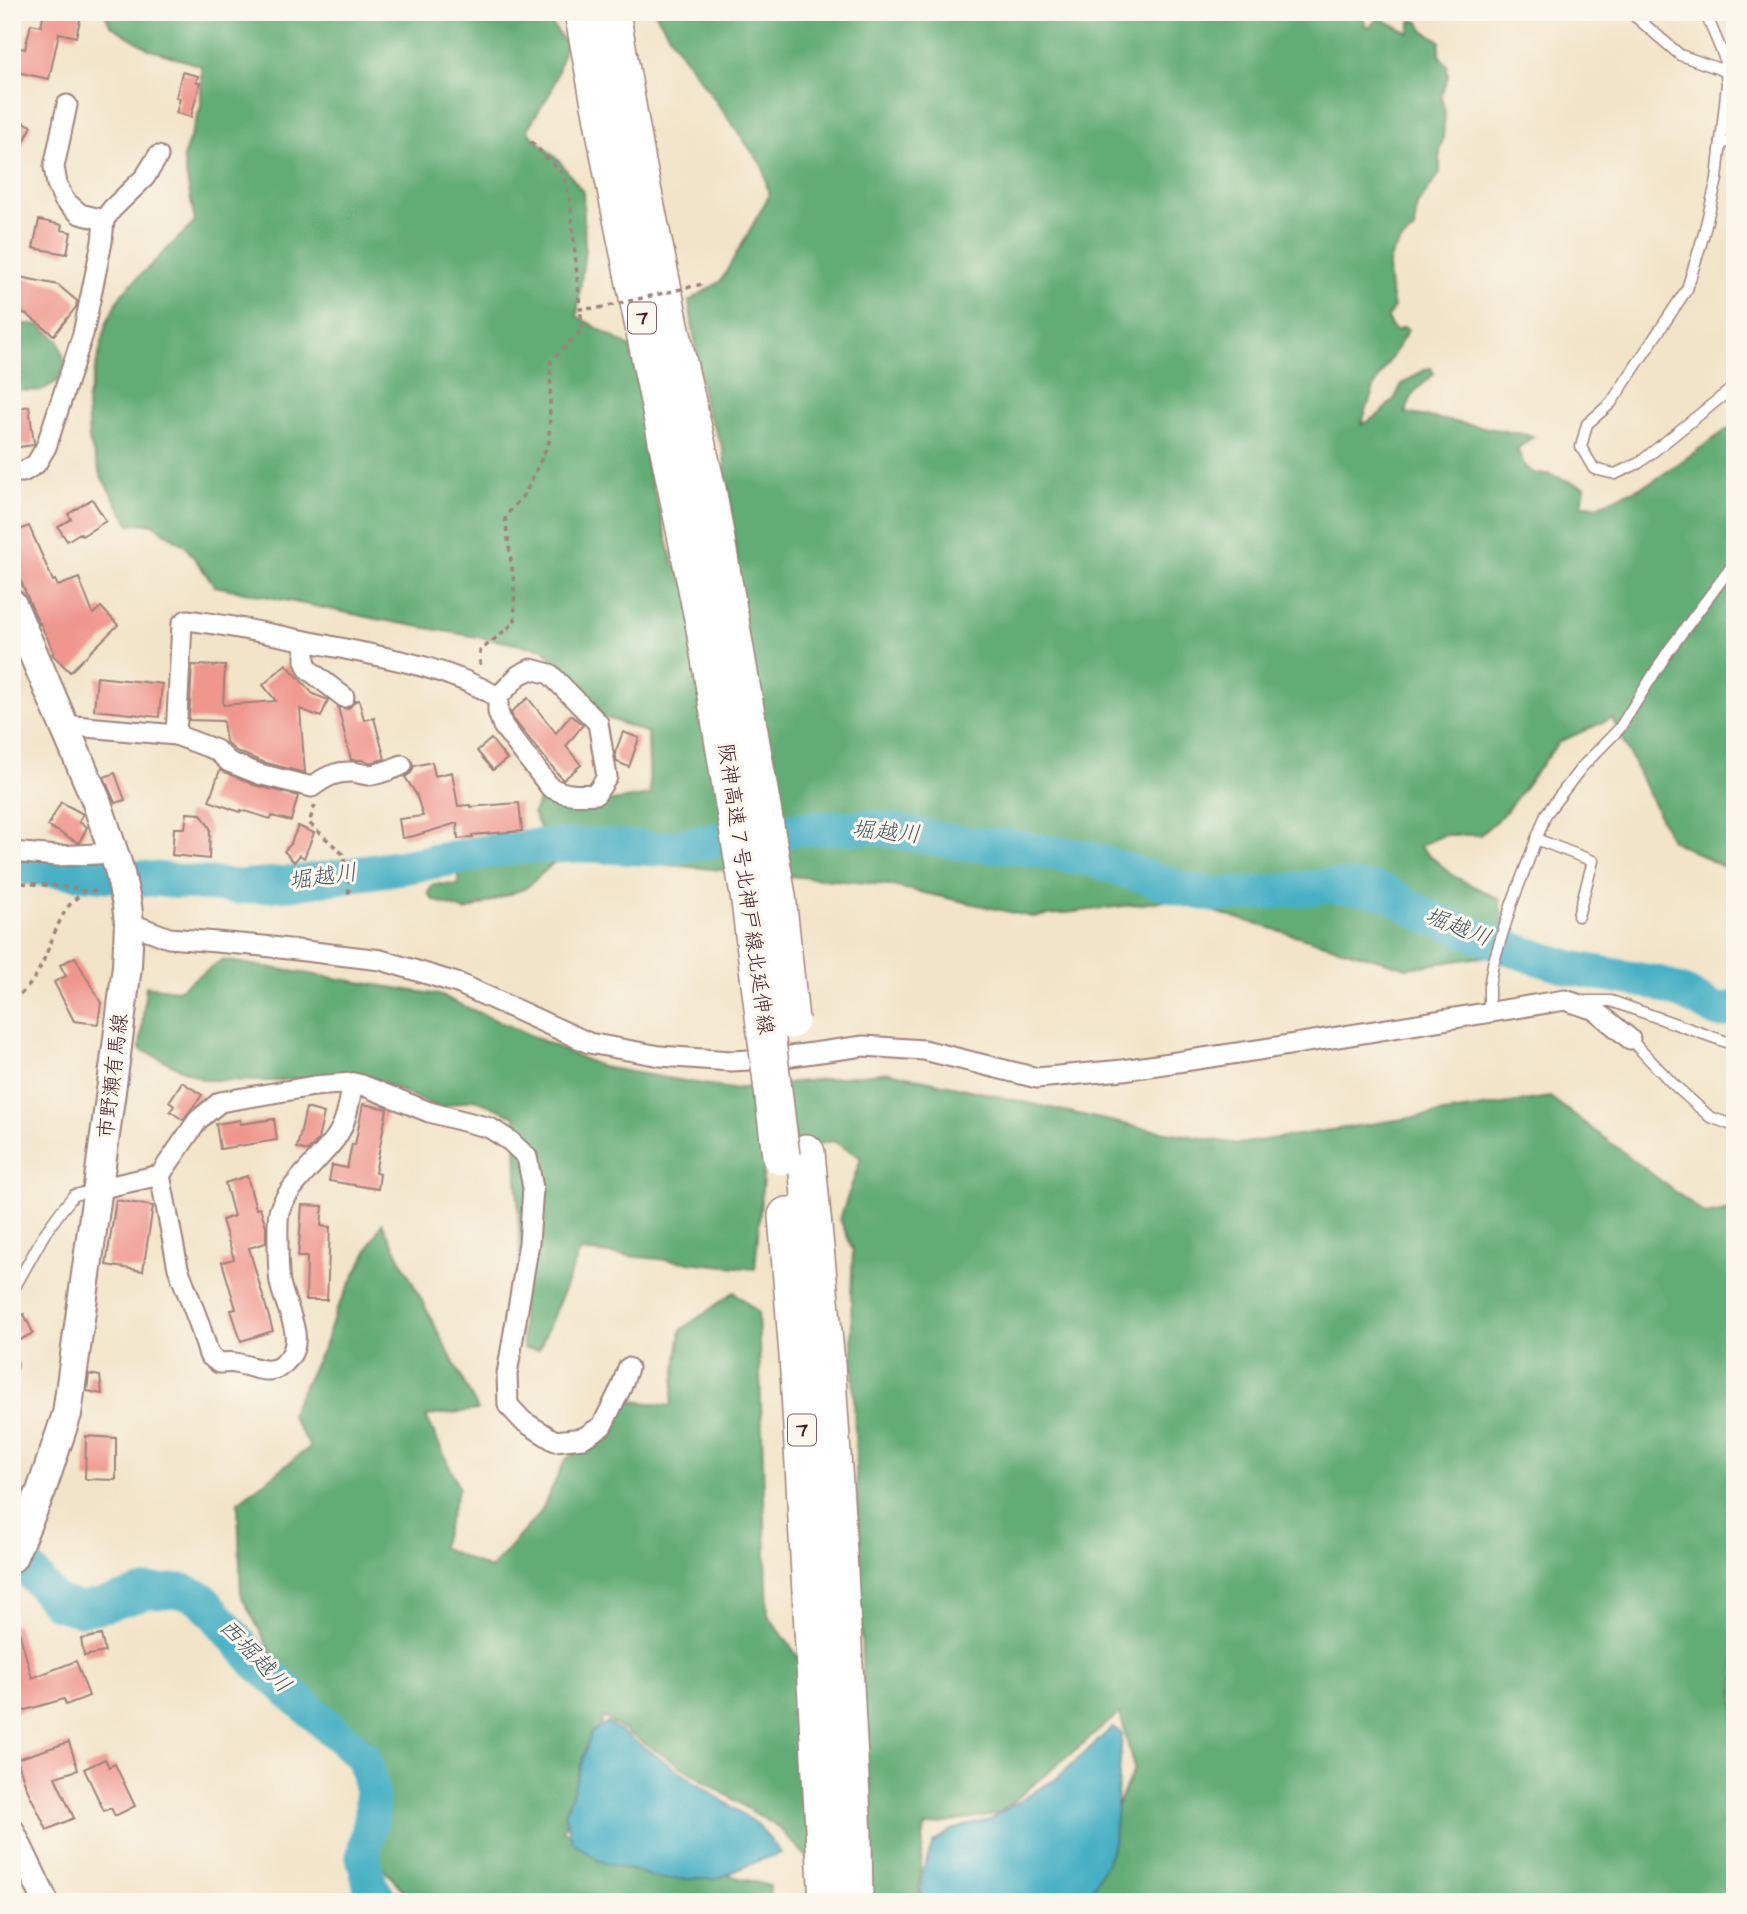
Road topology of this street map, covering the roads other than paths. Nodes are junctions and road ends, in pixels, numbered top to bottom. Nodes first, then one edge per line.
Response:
1 (583, 12) edge
2 (611, 12) edge
3 (1630, 12) edge
4 (1705, 12) edge
5 (1730, 71) edge
6 (67, 105) dead end
7 (1735, 142) edge
8 (1721, 143) junction
9 (158, 156) dead end
10 (104, 220) junction
11 (1735, 386) edge
12 (12, 472) edge
13 (1735, 562) edge
14 (12, 604) edge
15 (717, 621) junction
16 (305, 641) junction
17 (344, 696) dead end
18 (498, 697) junction
19 (64, 725) junction
20 (176, 734) junction
21 (402, 765) dead end
22 (1536, 839) junction
23 (12, 852) edge
24 (120, 874) junction
25 (1578, 916) dead end
26 (129, 923) junction
27 (1565, 1000) junction
28 (1489, 1013) junction
29 (1630, 1039) joint
30 (1735, 1045) edge
31 (353, 1083) junction
32 (1735, 1126) edge
33 (160, 1175) junction
34 (98, 1189) junction
35 (12, 1292) edge
36 (628, 1368) dead end
37 (16, 1551) edge
38 (831, 1701) junction
39 (12, 1831) edge
40 (853, 1834) junction
41 (46, 1902) edge
42 (828, 1902) edge
43 (854, 1902) edge
44 (862, 1902) edge

1 - 15 highway, 7
2 - 15 highway, 7
3 - 5 lane
4 - 5 lane
5 - 8 lane
6 - 10 street
7 - 8 lane
8 - 11 lane
9 - 10 street
10 - 12 street
13 - 22 lane
14 - 19 main road, 市野瀬有馬線
15 - 38 highway, 阪神高速７号北神戸線北延伸線 / 7, bridge
16 - 17 street
16 - 18 street
16 - 20 street
18 - 18 street
19 - 20 street
19 - 24 main road, 市野瀬有馬線
20 - 21 street
22 - 25 lane
22 - 28 lane
23 - 24 street
24 - 26 main road, 市野瀬有馬線
26 - 28 street
26 - 34 main road, 市野瀬有馬線
27 - 28 street
27 - 29 street
27 - 30 lane
29 - 32 lane
31 - 33 street
31 - 33 street
31 - 36 street
33 - 34 street
34 - 35 lane
34 - 37 main road, 市野瀬有馬線
38 - 40 highway, 7
38 - 42 highway, 7
39 - 41 street
40 - 43 highway, 7
40 - 44 highway, 7

